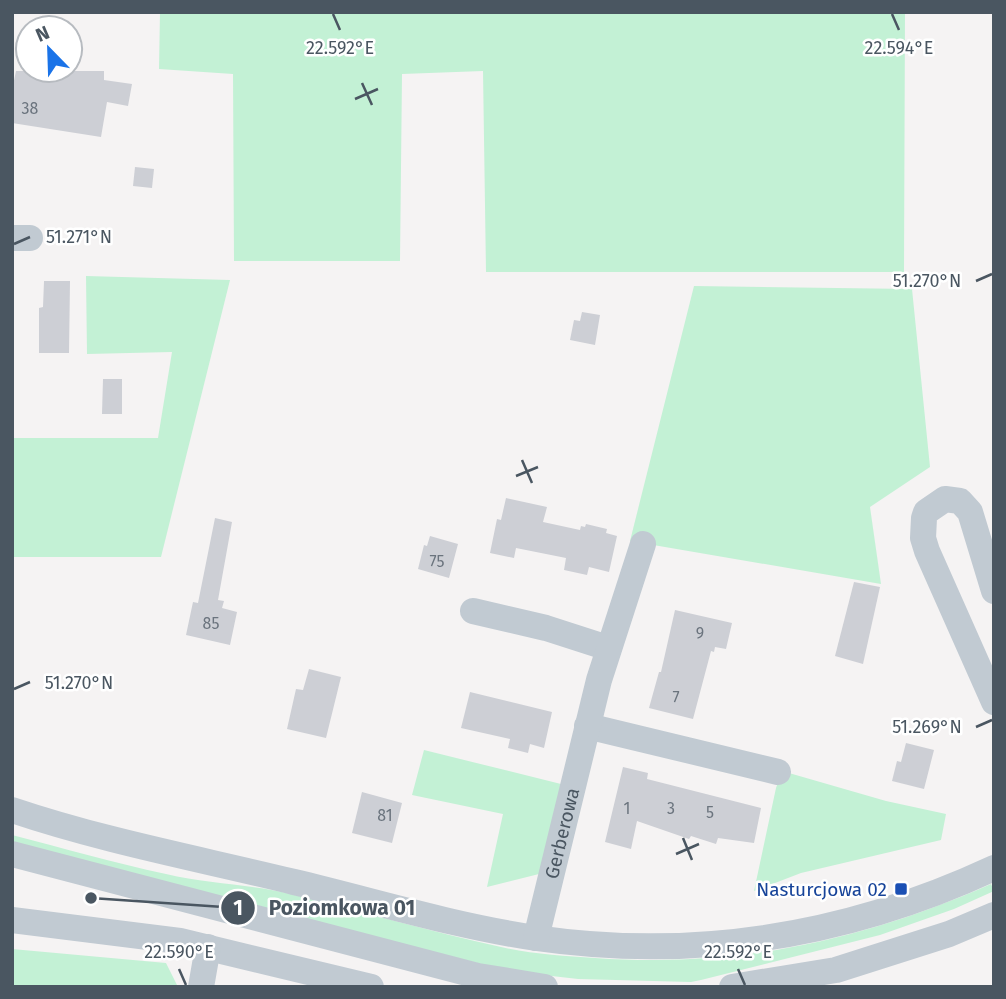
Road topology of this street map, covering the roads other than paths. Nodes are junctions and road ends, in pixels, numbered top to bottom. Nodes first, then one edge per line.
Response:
1 (643, 544) dead end
2 (994, 591) edge
3 (473, 611) dead end
4 (608, 648) junction
5 (994, 702) edge
6 (587, 726) junction
7 (778, 772) dead end
8 (12, 810) edge
9 (12, 854) edge
10 (994, 868) edge
11 (994, 915) edge
12 (12, 920) edge
13 (536, 938) junction
14 (208, 947) junction
15 (201, 987) edge
16 (371, 987) edge
17 (545, 987) edge
18 (733, 987) edge

1 - 4 street, Gerberowa
2 - 5 street
3 - 4 street
4 - 6 street, Gerberowa
6 - 7 street
6 - 13 street, Gerberowa
8 - 13 street
9 - 17 street
10 - 13 street
11 - 18 street
12 - 14 street
14 - 15 street
14 - 16 street

